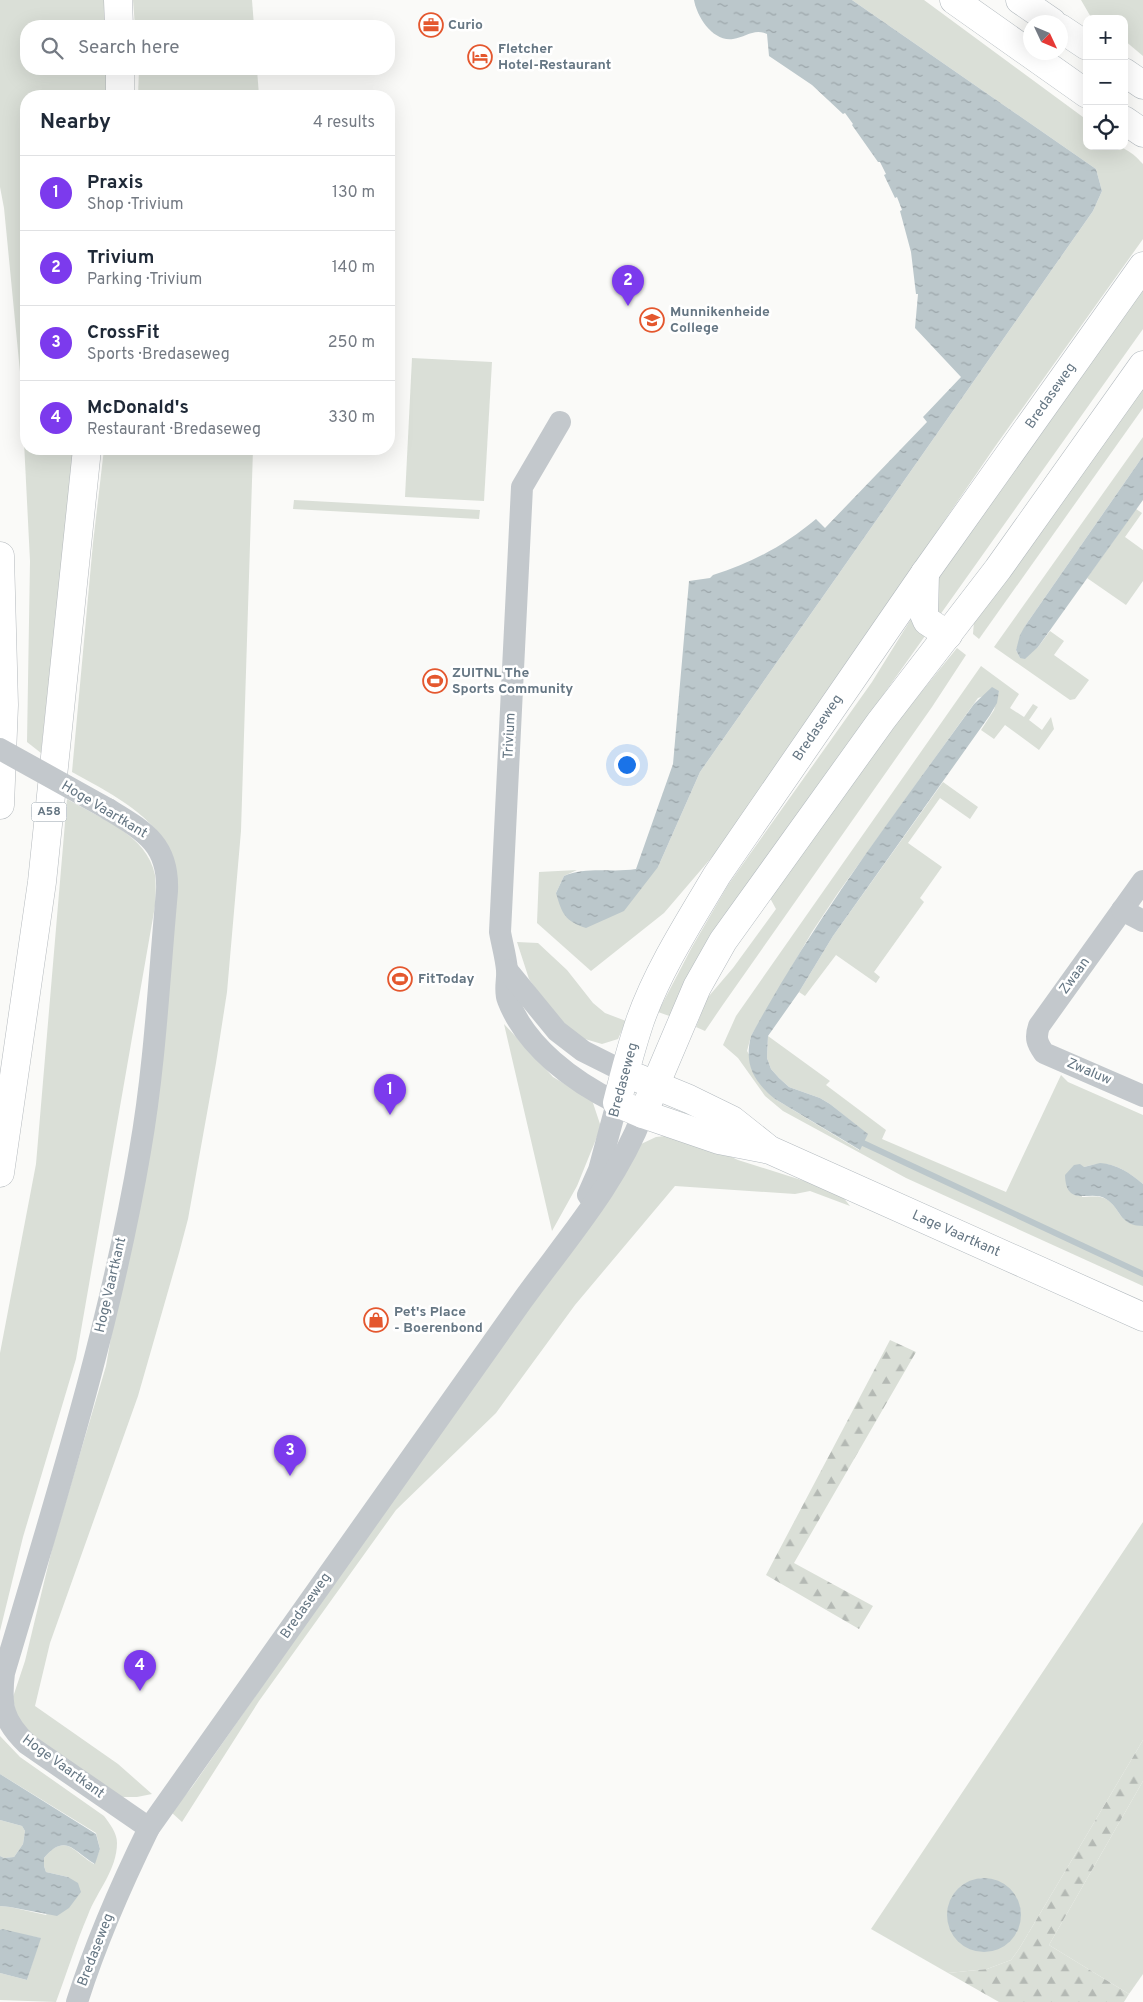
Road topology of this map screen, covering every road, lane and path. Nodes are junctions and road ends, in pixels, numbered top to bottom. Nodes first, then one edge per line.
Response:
1 (118, 0) edge
2 (954, 0) edge
3 (1020, 0) edge
4 (1042, 15) edge
5 (119, 20) edge
6 (1068, 33) edge
7 (1083, 43) edge
8 (120, 75) edge
9 (1128, 75) edge
10 (1143, 85) edge
11 (120, 90) edge
12 (1083, 91) edge
13 (1128, 123) edge
14 (1143, 133) edge
15 (1143, 266) edge
16 (1143, 366) edge
17 (560, 422) dead end
18 (86, 455) edge
19 (0, 556) edge
20 (925, 572) junction
21 (948, 635) junction
22 (0, 749) edge
23 (0, 805) edge
24 (1143, 881) edge
25 (1122, 910) junction
26 (1143, 921) edge
27 (507, 970) junction
28 (1038, 1045) joint
29 (625, 1072) junction
30 (655, 1085) junction
31 (1143, 1096) edge
32 (617, 1103) junction
33 (643, 1114) junction
34 (770, 1150) junction
35 (0, 1173) edge
36 (573, 1231) junction
37 (1143, 1317) edge
38 (150, 1828) junction
39 (77, 2002) edge

1 - 5 main road
2 - 12 main road
3 - 4 main road
6 - 7 main road
8 - 11 main road
9 - 10 main road
13 - 14 main road
15 - 20 main road, Bredaseweg
16 - 21 main road, Bredaseweg
17 - 27 street, Trivium
18 - 35 main road, A58
19 - 23 main road
20 - 21 main road
20 - 29 main road, Bredaseweg
21 - 30 main road, Bredaseweg
22 - 38 street, Hoge Vaartkant, bridge
24 - 25 street, Zwaan
25 - 26 street
25 - 28 street, Zwaan
27 - 29 street, Trivium
27 - 32 street, Trivium
28 - 31 street, Zwaluw
29 - 30 main road, Lage Vaartkant
29 - 32 main road, Bredaseweg
30 - 33 main road, Bredaseweg
30 - 34 main road, Lage Vaartkant
32 - 33 main road, Lage Vaartkant
32 - 36 street, Bredaseweg
33 - 34 main road, Lage Vaartkant
33 - 36 street, Bredaseweg
34 - 37 main road, Lage Vaartkant
36 - 38 street, Bredaseweg
38 - 39 street, Bredaseweg

